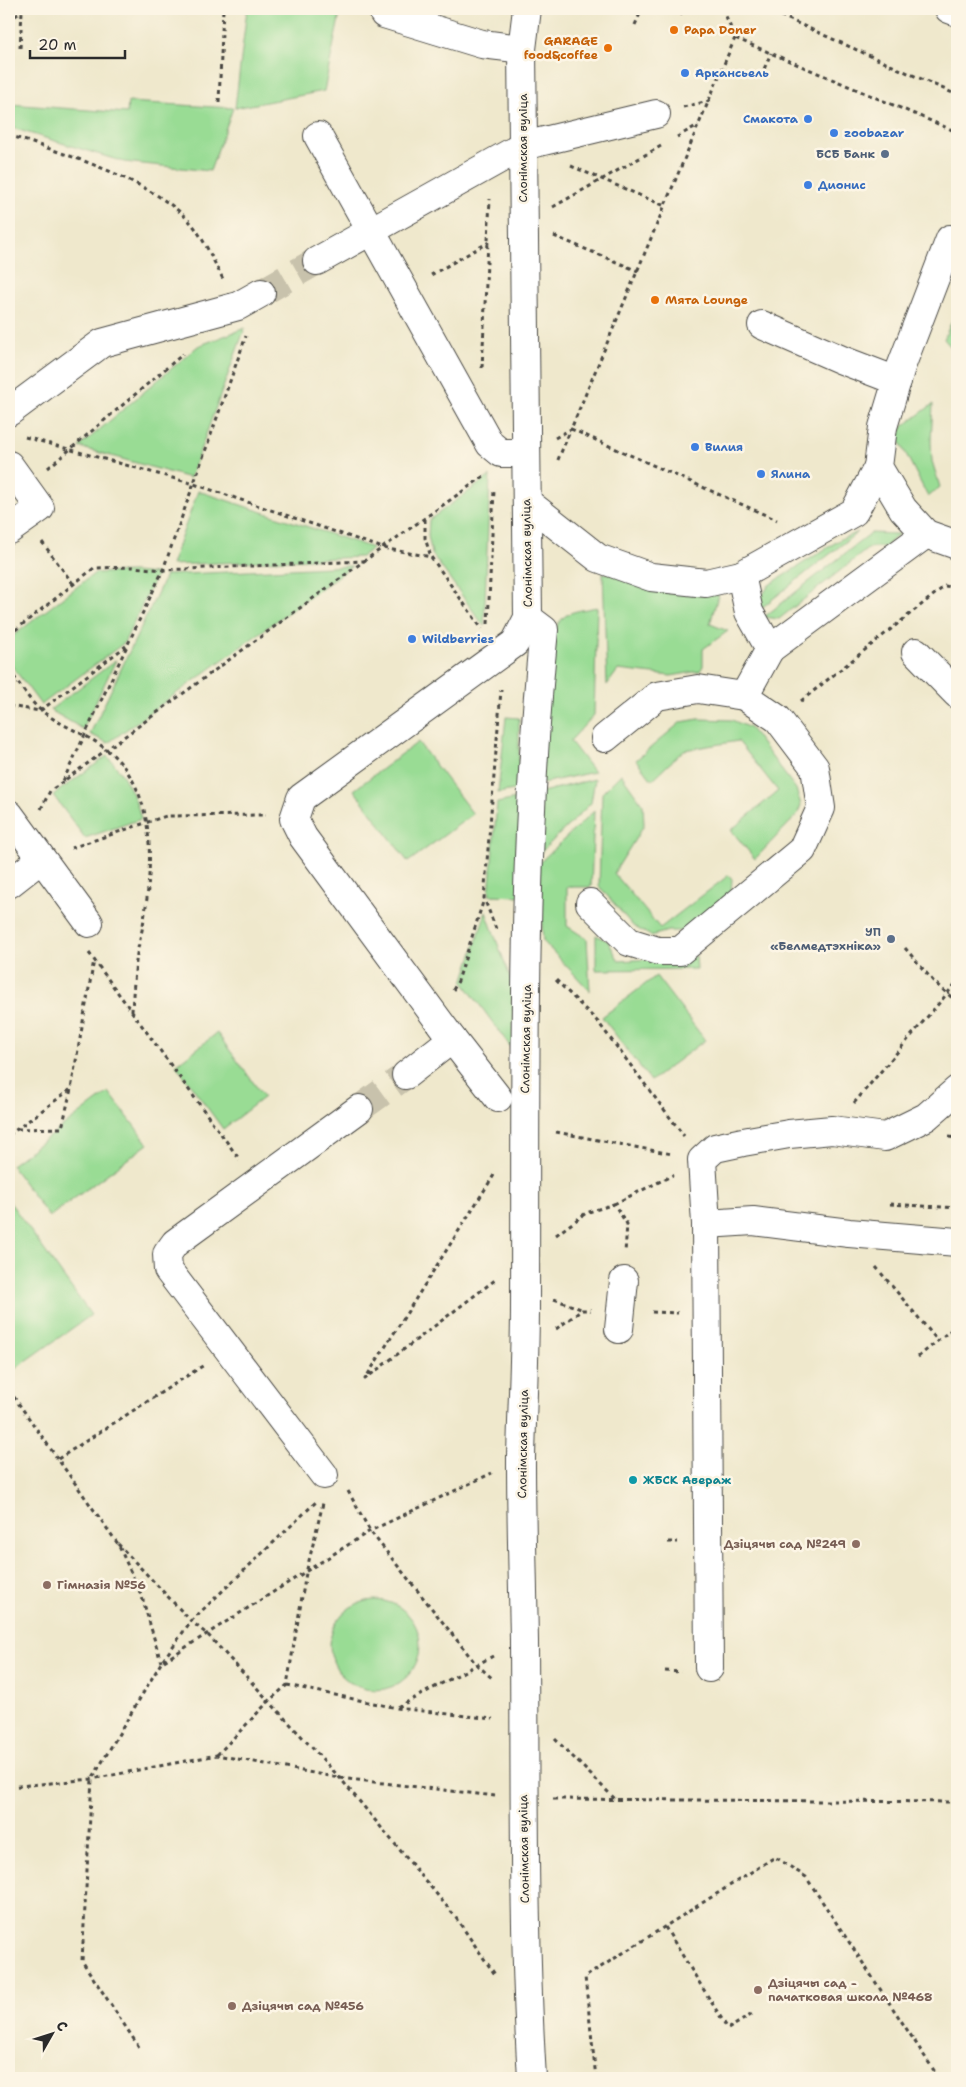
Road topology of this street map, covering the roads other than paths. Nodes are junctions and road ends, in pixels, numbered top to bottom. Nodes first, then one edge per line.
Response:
1 (527, 9) edge
2 (949, 9) edge
3 (957, 12) edge
4 (384, 14) dead end
5 (522, 49) junction
6 (656, 114) dead end
7 (318, 136) dead end
8 (523, 146) junction
9 (371, 231) junction
10 (950, 239) dead end
11 (317, 261) tunnel mouth
12 (250, 300) tunnel mouth
13 (762, 325) dead end
14 (897, 381) junction
15 (14, 423) edge
16 (526, 453) junction
17 (9, 465) edge
18 (878, 467) junction
19 (527, 502) junction
20 (9, 530) edge
21 (926, 534) junction
22 (957, 545) edge
23 (741, 574) junction
24 (528, 618) junction
25 (770, 649) junction
26 (916, 652) dead end
27 (957, 694) edge
28 (744, 696) junction
29 (605, 738) dead end
30 (9, 814) edge
31 (42, 859) junction
32 (9, 884) edge
33 (590, 903) dead end
34 (89, 924) dead end
35 (452, 1039) junction
36 (406, 1075) tunnel mouth
37 (957, 1090) edge
38 (498, 1098) dead end
39 (359, 1109) tunnel mouth
40 (706, 1224) junction
41 (957, 1242) edge
42 (624, 1281) road end
43 (619, 1329) dead end
44 (331, 1484) road end
45 (709, 1668) dead end
46 (532, 2078) edge

1 - 5 street, Слонімская вуліца
2 - 3 street
4 - 5 street
5 - 8 street, Слонімская вуліца
6 - 8 street
7 - 9 street
8 - 9 street
8 - 16 street, Слонімская вуліца
9 - 11 street
9 - 16 street
10 - 14 street
12 - 15 street
13 - 14 street
14 - 18 street
16 - 19 street, Слонімская вуліца
17 - 20 street
18 - 21 street
18 - 23 street
19 - 23 street
19 - 24 street, Слонімская вуліца
21 - 22 street
21 - 25 street
23 - 25 street
24 - 35 street
24 - 46 street, Слонімская вуліца
25 - 28 street
26 - 27 street
28 - 29 street
28 - 33 street
30 - 31 street
31 - 32 street
31 - 34 street
35 - 36 street
35 - 38 street
37 - 40 street
39 - 44 street
40 - 41 street
40 - 45 street
42 - 43 street

